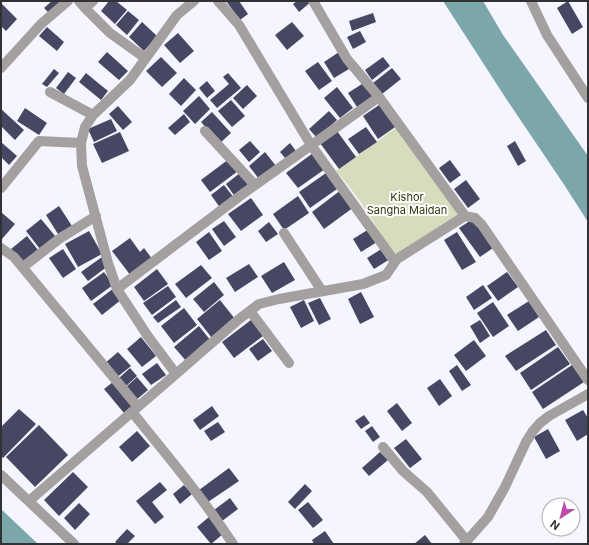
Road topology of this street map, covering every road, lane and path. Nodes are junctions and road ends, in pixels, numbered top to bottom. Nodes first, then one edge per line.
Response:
1 (68, 1) edge
2 (93, 1) edge
3 (194, 1) edge
4 (218, 1) edge
5 (313, 1) edge
6 (531, 1) edge
7 (82, 4) edge
8 (145, 58) junction
9 (1, 68) edge
10 (50, 92) dead end
11 (379, 97) junction
12 (588, 98) edge
13 (93, 115) junction
14 (206, 131) dead end
15 (81, 143) junction
16 (312, 145) junction
17 (255, 186) junction
18 (1, 188) edge
19 (96, 216) junction
20 (464, 216) junction
21 (284, 233) dead end
22 (1, 248) edge
23 (395, 262) junction
24 (23, 267) junction
25 (117, 289) junction
26 (322, 291) junction
27 (250, 311) junction
28 (289, 363) dead end
29 (176, 374) junction
30 (588, 380) edge
31 (588, 394) edge
32 (135, 410) junction
33 (383, 447) dead end
34 (1, 475) edge
35 (29, 501) junction
36 (465, 542) edge
37 (74, 544) edge
38 (233, 544) edge

1 - 9 street
2 - 7 street
3 - 8 street
4 - 16 street
5 - 11 street
6 - 12 street
7 - 8 street
8 - 13 street
10 - 13 street
11 - 16 street
11 - 20 street
13 - 15 street
14 - 17 street
15 - 18 street
15 - 19 street
16 - 17 street
16 - 23 street
17 - 25 street
19 - 24 street
19 - 25 street
20 - 23 street
20 - 30 street
21 - 26 street
22 - 24 street
23 - 26 street
24 - 32 street
25 - 29 street
26 - 27 street
27 - 28 street
27 - 29 street
29 - 32 street
31 - 36 street
32 - 35 street
32 - 38 street
33 - 36 street
34 - 35 street
35 - 37 street

